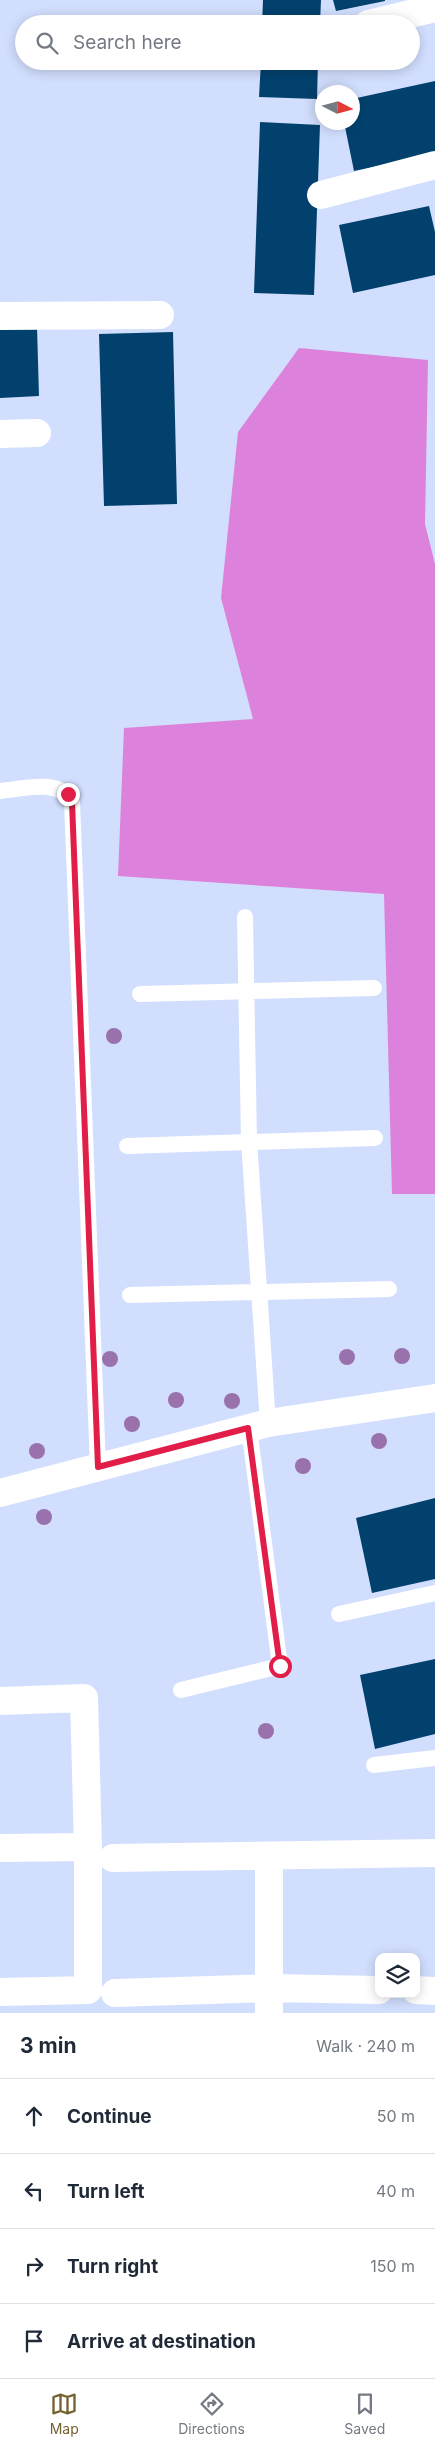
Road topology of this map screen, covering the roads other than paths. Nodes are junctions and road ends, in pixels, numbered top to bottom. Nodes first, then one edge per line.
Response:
1 (435, 8) edge
2 (406, 15) edge
3 (435, 165) edge
4 (321, 195) dead end
5 (160, 315) dead end
6 (0, 316) edge
7 (37, 433) dead end
8 (0, 434) edge
9 (0, 791) edge
10 (245, 916) dead end
11 (374, 988) dead end
12 (246, 991) junction
13 (140, 994) dead end
14 (375, 1138) dead end
15 (249, 1141) junction
16 (127, 1146) dead end
17 (389, 1289) dead end
18 (259, 1294) junction
19 (130, 1295) dead end
20 (435, 1398) edge
21 (258, 1425) junction
22 (98, 1467) junction
23 (0, 1493) edge
24 (435, 1593) edge
25 (339, 1614) dead end
26 (181, 1690) dead end
27 (0, 1701) edge
28 (435, 1758) edge
29 (374, 1765) dead end
30 (88, 1847) junction
31 (0, 1848) edge
32 (435, 1853) edge
33 (269, 1856) junction
34 (113, 1858) dead end
35 (375, 1990) edge
36 (420, 1990) edge
37 (435, 1990) edge
38 (0, 1992) edge
39 (115, 1993) dead end
40 (269, 2000) edge

1 - 2 street
3 - 4 street
5 - 6 street
7 - 8 street
9 - 22 lane
10 - 12 lane
11 - 12 lane
12 - 13 lane
12 - 15 lane
14 - 15 lane
15 - 16 lane
15 - 18 lane
17 - 18 lane
18 - 19 lane
18 - 21 lane
20 - 21 street
21 - 22 street
21 - 26 lane
22 - 23 street
24 - 25 lane
27 - 30 street
28 - 29 lane
30 - 31 street
30 - 38 street
32 - 33 street
33 - 34 street
33 - 40 street
35 - 40 street
36 - 37 street
39 - 40 street

